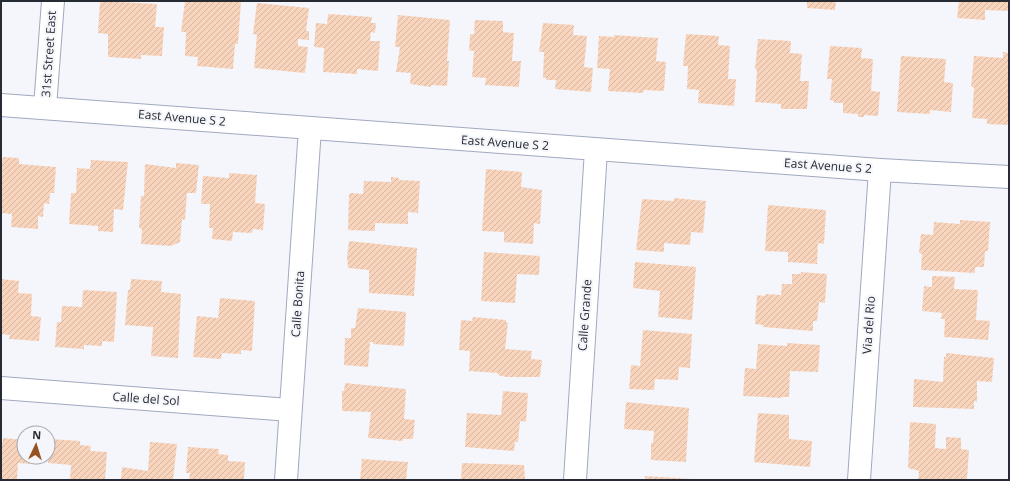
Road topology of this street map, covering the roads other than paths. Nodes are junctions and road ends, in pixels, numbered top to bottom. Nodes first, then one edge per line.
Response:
1 (53, 1) edge
2 (1, 105) edge
3 (45, 108) junction
4 (310, 128) junction
5 (596, 150) junction
6 (880, 170) junction
7 (1009, 176) edge
8 (1, 388) edge
9 (290, 410) junction
10 (286, 480) edge
11 (575, 480) edge
12 (859, 480) edge

1 - 3 street, 31st Street East
2 - 3 street, East Avenue S 2
3 - 4 street, East Avenue S 2
4 - 5 street, East Avenue S 2
4 - 9 street, Calle Bonita
5 - 6 street, East Avenue S 2
5 - 11 street, Calle Grande
6 - 7 street, East Avenue S 2
6 - 12 street, Via del Rio
8 - 9 street, Calle del Sol
9 - 10 street, Calle Bonita

